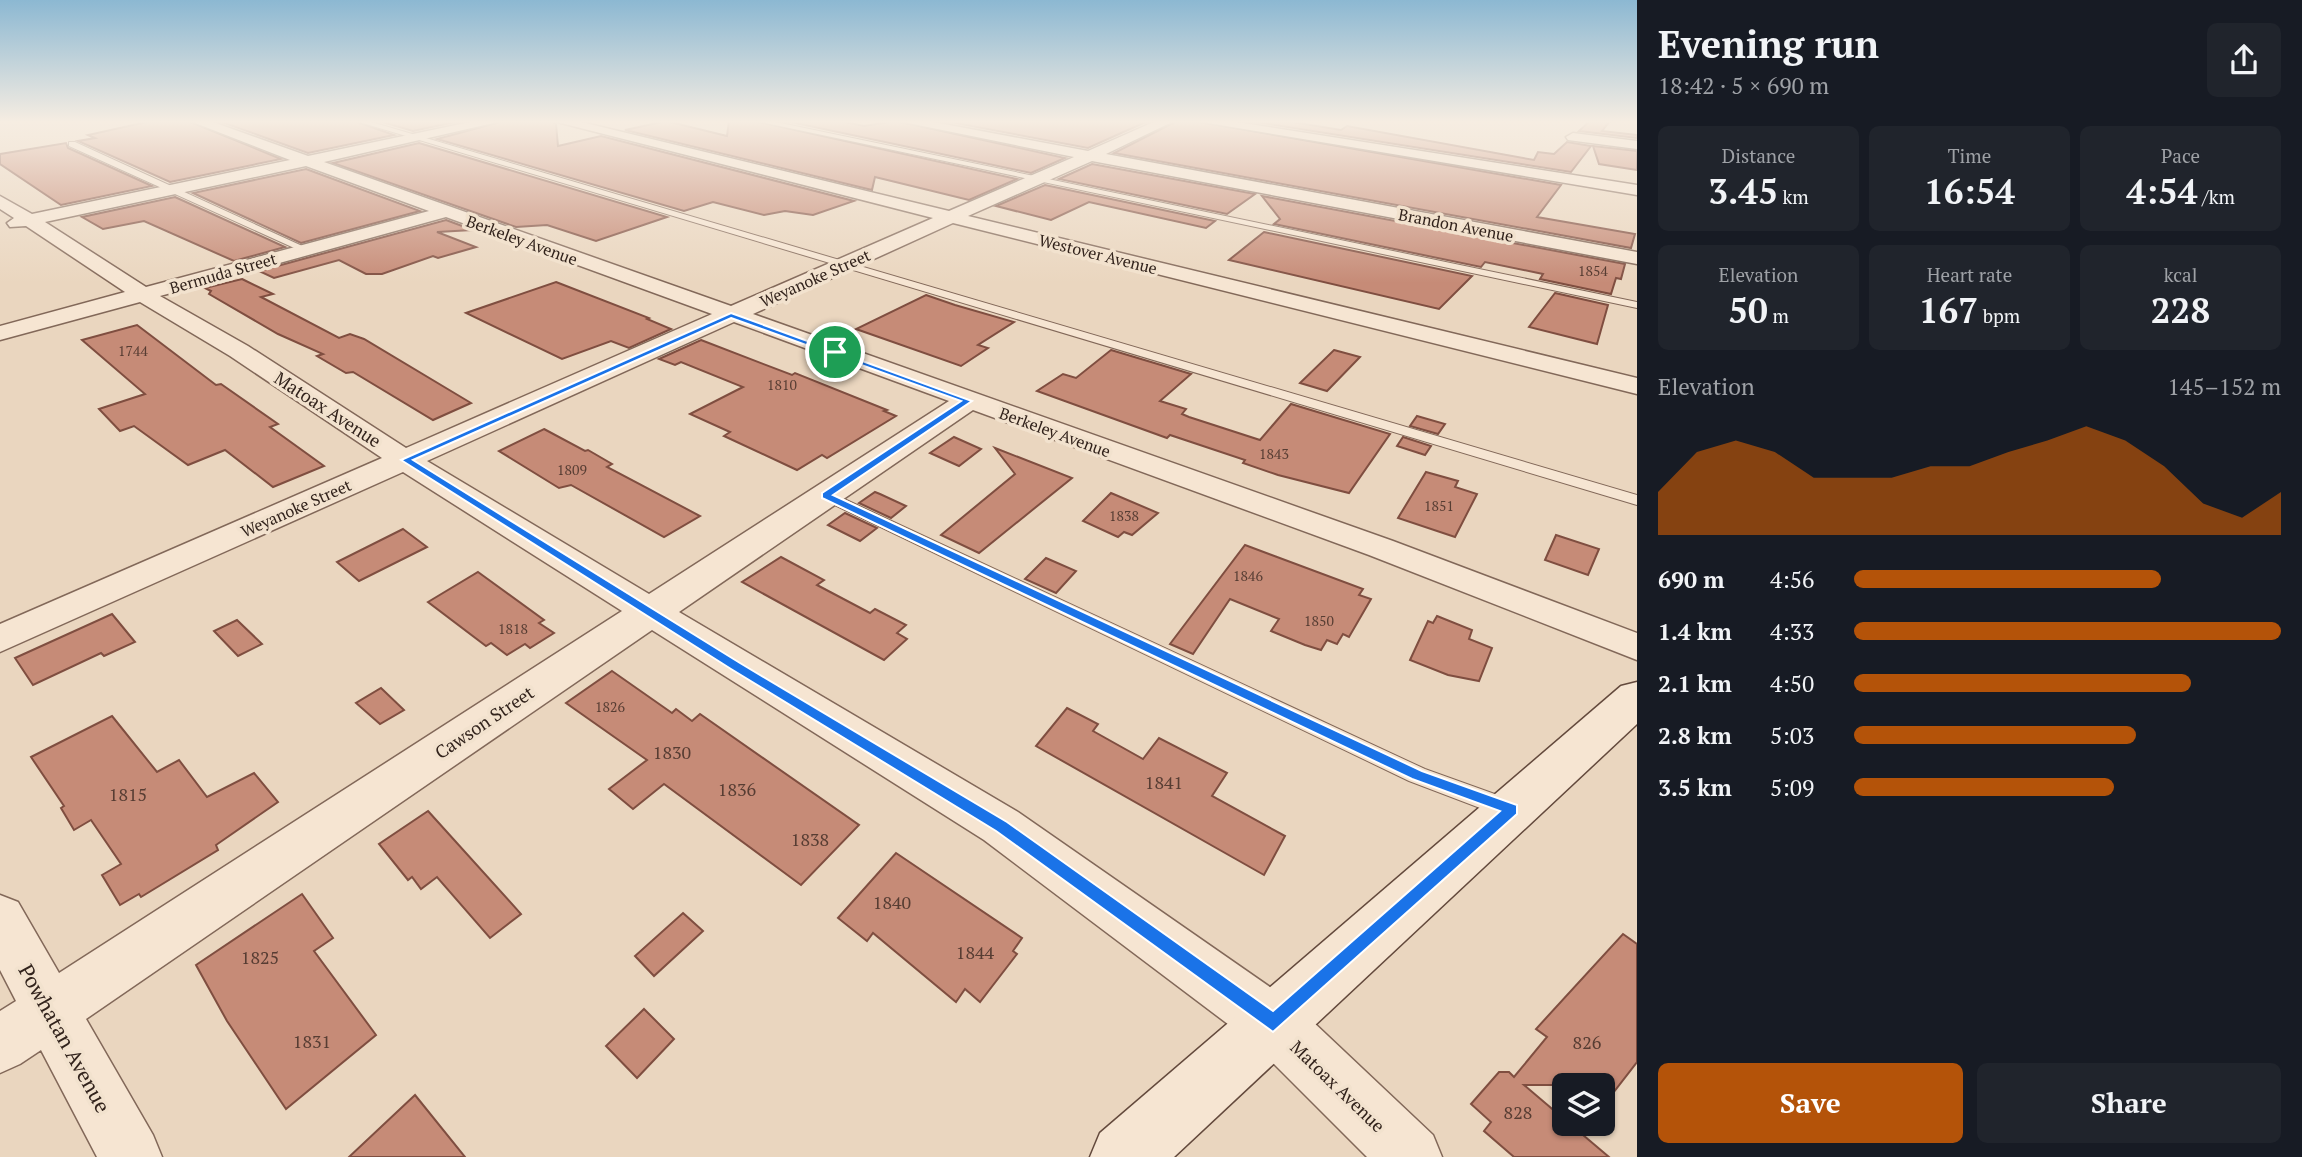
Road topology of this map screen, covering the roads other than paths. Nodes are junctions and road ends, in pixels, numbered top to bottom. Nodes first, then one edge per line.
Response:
1 (139, 175) edge
2 (244, 175) edge
3 (343, 175) edge
4 (539, 175) edge
5 (777, 175) edge
6 (1018, 175) edge
7 (1046, 175) edge
8 (1190, 175) edge
9 (1542, 175) edge
10 (1037, 179) junction
11 (171, 190) junction
12 (1637, 190) edge
13 (445, 212) junction
14 (10, 216) edge
15 (951, 218) junction
16 (306, 250) junction
17 (1637, 258) edge
18 (845, 265) junction
19 (144, 295) junction
20 (1637, 305) edge
21 (731, 316) junction
22 (0, 334) edge
23 (1637, 386) edge
24 (968, 401) junction
25 (405, 460) junction
26 (825, 495) junction
27 (1637, 500) edge
28 (649, 612) junction
29 (0, 639) edge
30 (1637, 647) edge
31 (1637, 698) edge
32 (1512, 810) junction
33 (0, 919) edge
34 (49, 1012) junction
35 (1273, 1023) junction
36 (0, 1044) edge
37 (131, 1157) edge
38 (1124, 1157) edge
39 (1411, 1157) edge

1 - 11 lane
2 - 11 street
3 - 13 street, Berkeley Avenue
4 - 18 lane
5 - 15 street, Westover Avenue
6 - 10 lane
7 - 10 street, Weyanoke Street
8 - 17 street, Brandon Avenue
9 - 12 street
10 - 15 street, Weyanoke Street
10 - 20 lane
11 - 14 street
11 - 16 lane
13 - 16 street, Bermuda Street
13 - 21 street, Berkeley Avenue
14 - 19 street, Matoax Avenue
15 - 18 street, Weyanoke Street
15 - 23 street, Westover Avenue
16 - 19 street, Bermuda Street
18 - 21 street, Weyanoke Street
18 - 27 lane
19 - 22 street, Bermuda Street
19 - 25 street, Matoax Avenue
21 - 24 street, Berkeley Avenue
21 - 25 street, Weyanoke Street
24 - 26 street, Cawson Street
24 - 30 street, Berkeley Avenue
25 - 28 street, Matoax Avenue
25 - 29 street, Weyanoke Street
26 - 28 street, Cawson Street
26 - 32 lane
28 - 34 street, Cawson Street
28 - 35 street, Matoax Avenue
31 - 32 street
32 - 35 street
33 - 34 street, Powhatan Avenue
34 - 36 street, Cawson Street
34 - 37 street, Powhatan Avenue
35 - 38 street
35 - 39 street, Matoax Avenue

